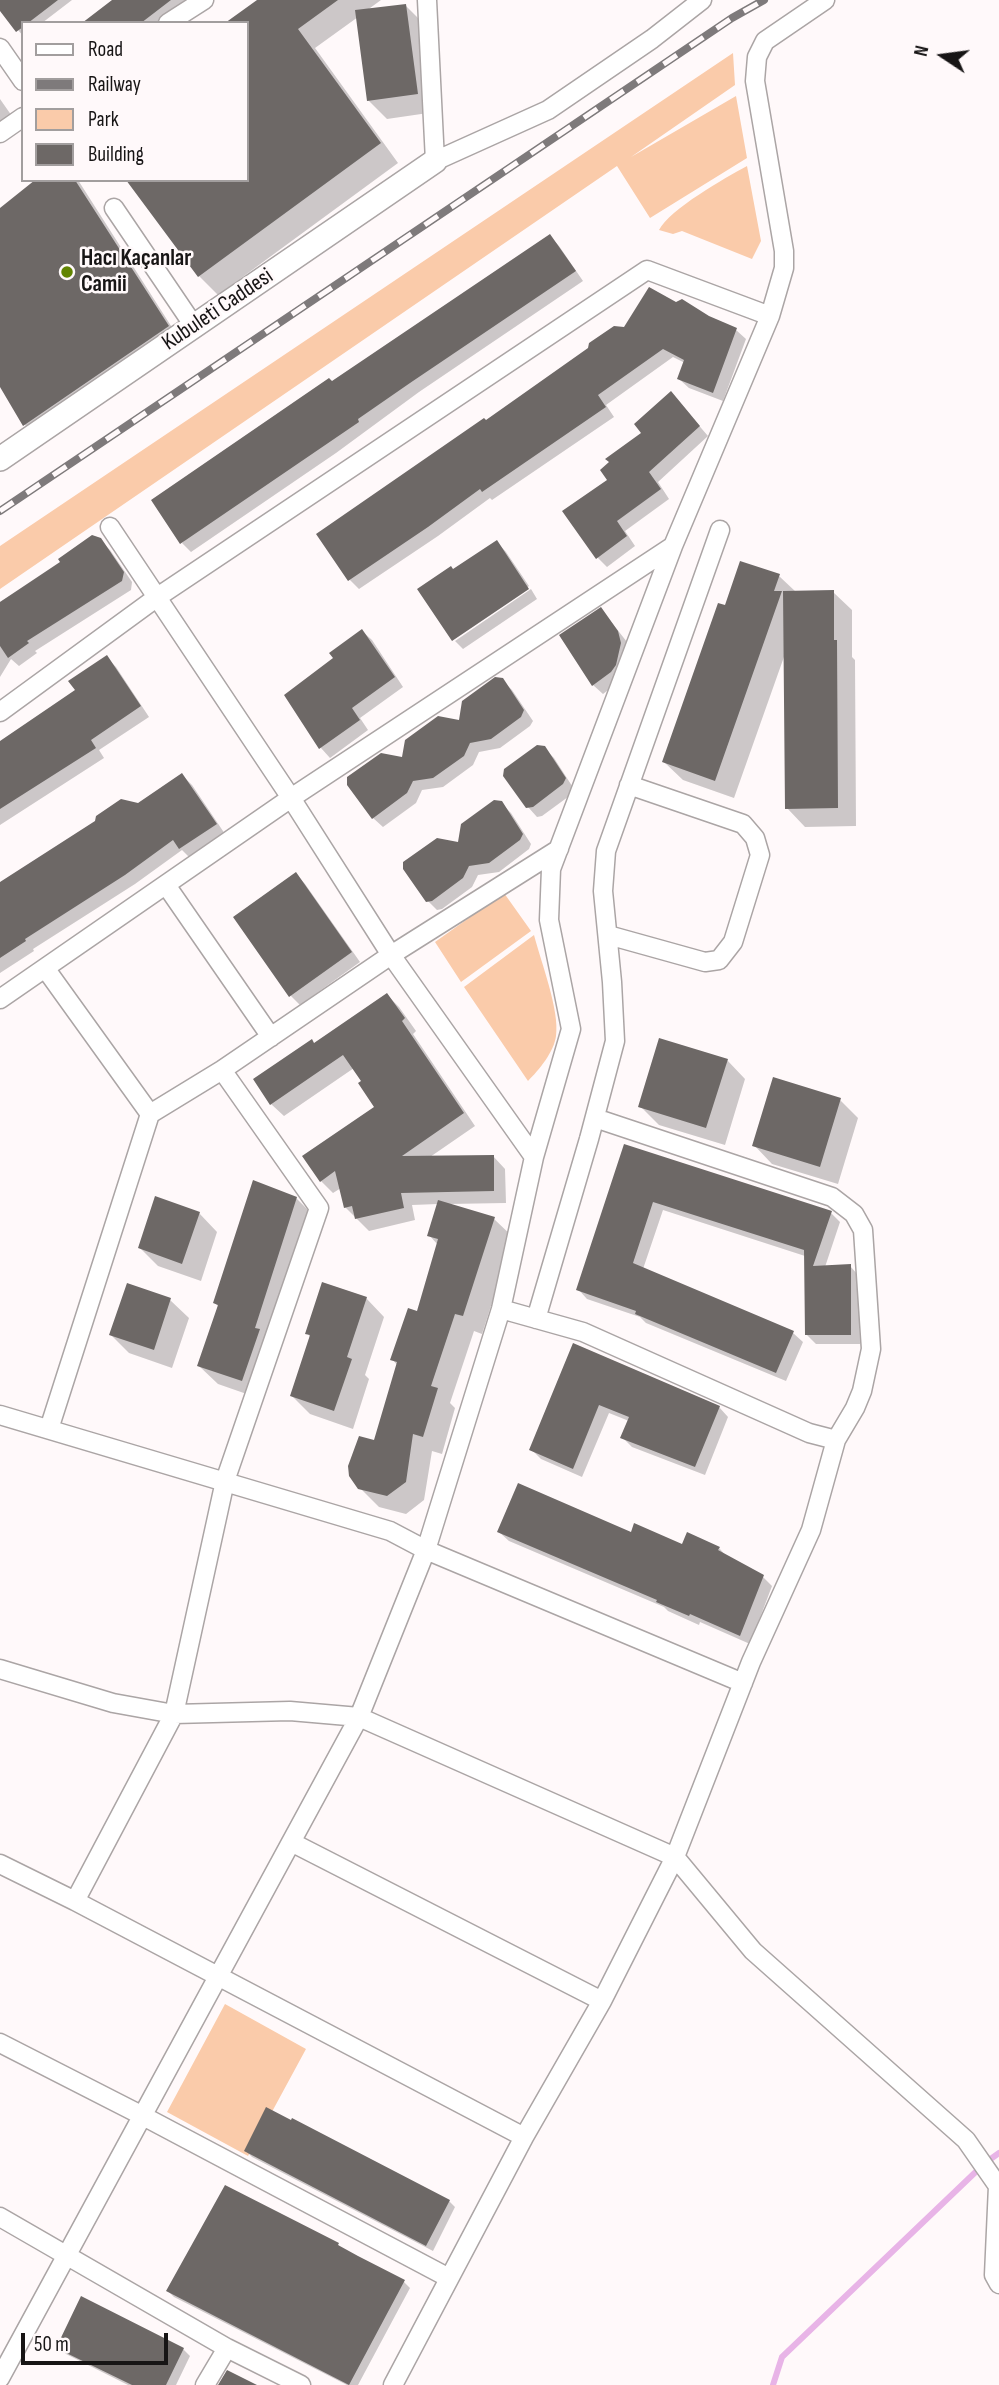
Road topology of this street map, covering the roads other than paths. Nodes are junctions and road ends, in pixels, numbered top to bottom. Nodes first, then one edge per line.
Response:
1 (204, 0) edge
2 (427, 0) edge
3 (702, 0) edge
4 (825, 0) edge
5 (172, 21) edge
6 (0, 48) edge
7 (21, 78) edge
8 (21, 118) edge
9 (0, 133) edge
10 (435, 161) junction
11 (114, 208) dead end
12 (770, 316) junction
13 (194, 326) junction
14 (0, 459) edge
15 (110, 527) dead end
16 (720, 530) dead end
17 (673, 546) junction
18 (156, 598) junction
19 (0, 712) edge
20 (629, 785) junction
21 (291, 798) junction
22 (559, 849) junction
23 (166, 885) junction
24 (608, 935) junction
25 (391, 955) junction
26 (46, 968) junction
27 (0, 999) edge
28 (271, 1037) junction
29 (222, 1070) junction
30 (150, 1114) junction
31 (595, 1118) junction
32 (534, 1157) junction
33 (501, 1309) junction
34 (536, 1318) junction
35 (0, 1415) edge
36 (49, 1429) junction
37 (836, 1440) junction
38 (225, 1480) junction
39 (426, 1550) junction
40 (0, 1669) edge
41 (743, 1683) junction
42 (174, 1714) junction
43 (359, 1717) junction
44 (291, 1842) junction
45 (675, 1857) junction
46 (0, 1864) edge
47 (75, 1901) junction
48 (217, 1976) junction
49 (602, 2001) junction
50 (0, 2043) edge
51 (143, 2116) junction
52 (524, 2137) junction
53 (999, 2186) edge
54 (0, 2217) edge
55 (69, 2255) junction
56 (449, 2278) junction
57 (999, 2284) edge
58 (227, 2348) junction
59 (0, 2378) edge
60 (205, 2385) edge
61 (301, 2385) edge
62 (393, 2385) edge

1 - 5 street
2 - 10 street
3 - 10 street
4 - 12 street
6 - 7 street
8 - 9 street
10 - 13 street, Kubuleti Caddesi
11 - 13 street
12 - 17 street
12 - 18 street
13 - 14 street, Kubuleti Caddesi
15 - 18 street
16 - 20 street
17 - 21 street
17 - 22 street
18 - 19 street
18 - 21 street
20 - 24 street
20 - 24 street
21 - 23 street
21 - 25 street
22 - 25 street
22 - 32 street
23 - 26 street
23 - 28 street
24 - 31 street
25 - 28 street
25 - 32 street
26 - 27 street
26 - 30 street
28 - 29 street
29 - 30 street
29 - 38 street
30 - 36 street
31 - 34 street
31 - 37 street
32 - 33 street
33 - 34 street
33 - 39 street
34 - 37 street
35 - 36 street
36 - 38 street
37 - 41 street
38 - 39 street
38 - 42 street
39 - 41 street
39 - 43 street
40 - 42 street
41 - 45 street
42 - 43 street
42 - 47 street
43 - 44 street
43 - 45 street
44 - 48 street
44 - 49 street
45 - 49 street
45 - 53 street
46 - 47 street
47 - 48 street
48 - 51 street
48 - 52 street
49 - 52 street
50 - 51 street
51 - 55 street
51 - 56 street
52 - 56 street
53 - 57 street
54 - 55 street
55 - 58 street
55 - 59 street
56 - 62 street
58 - 60 street
58 - 61 street

